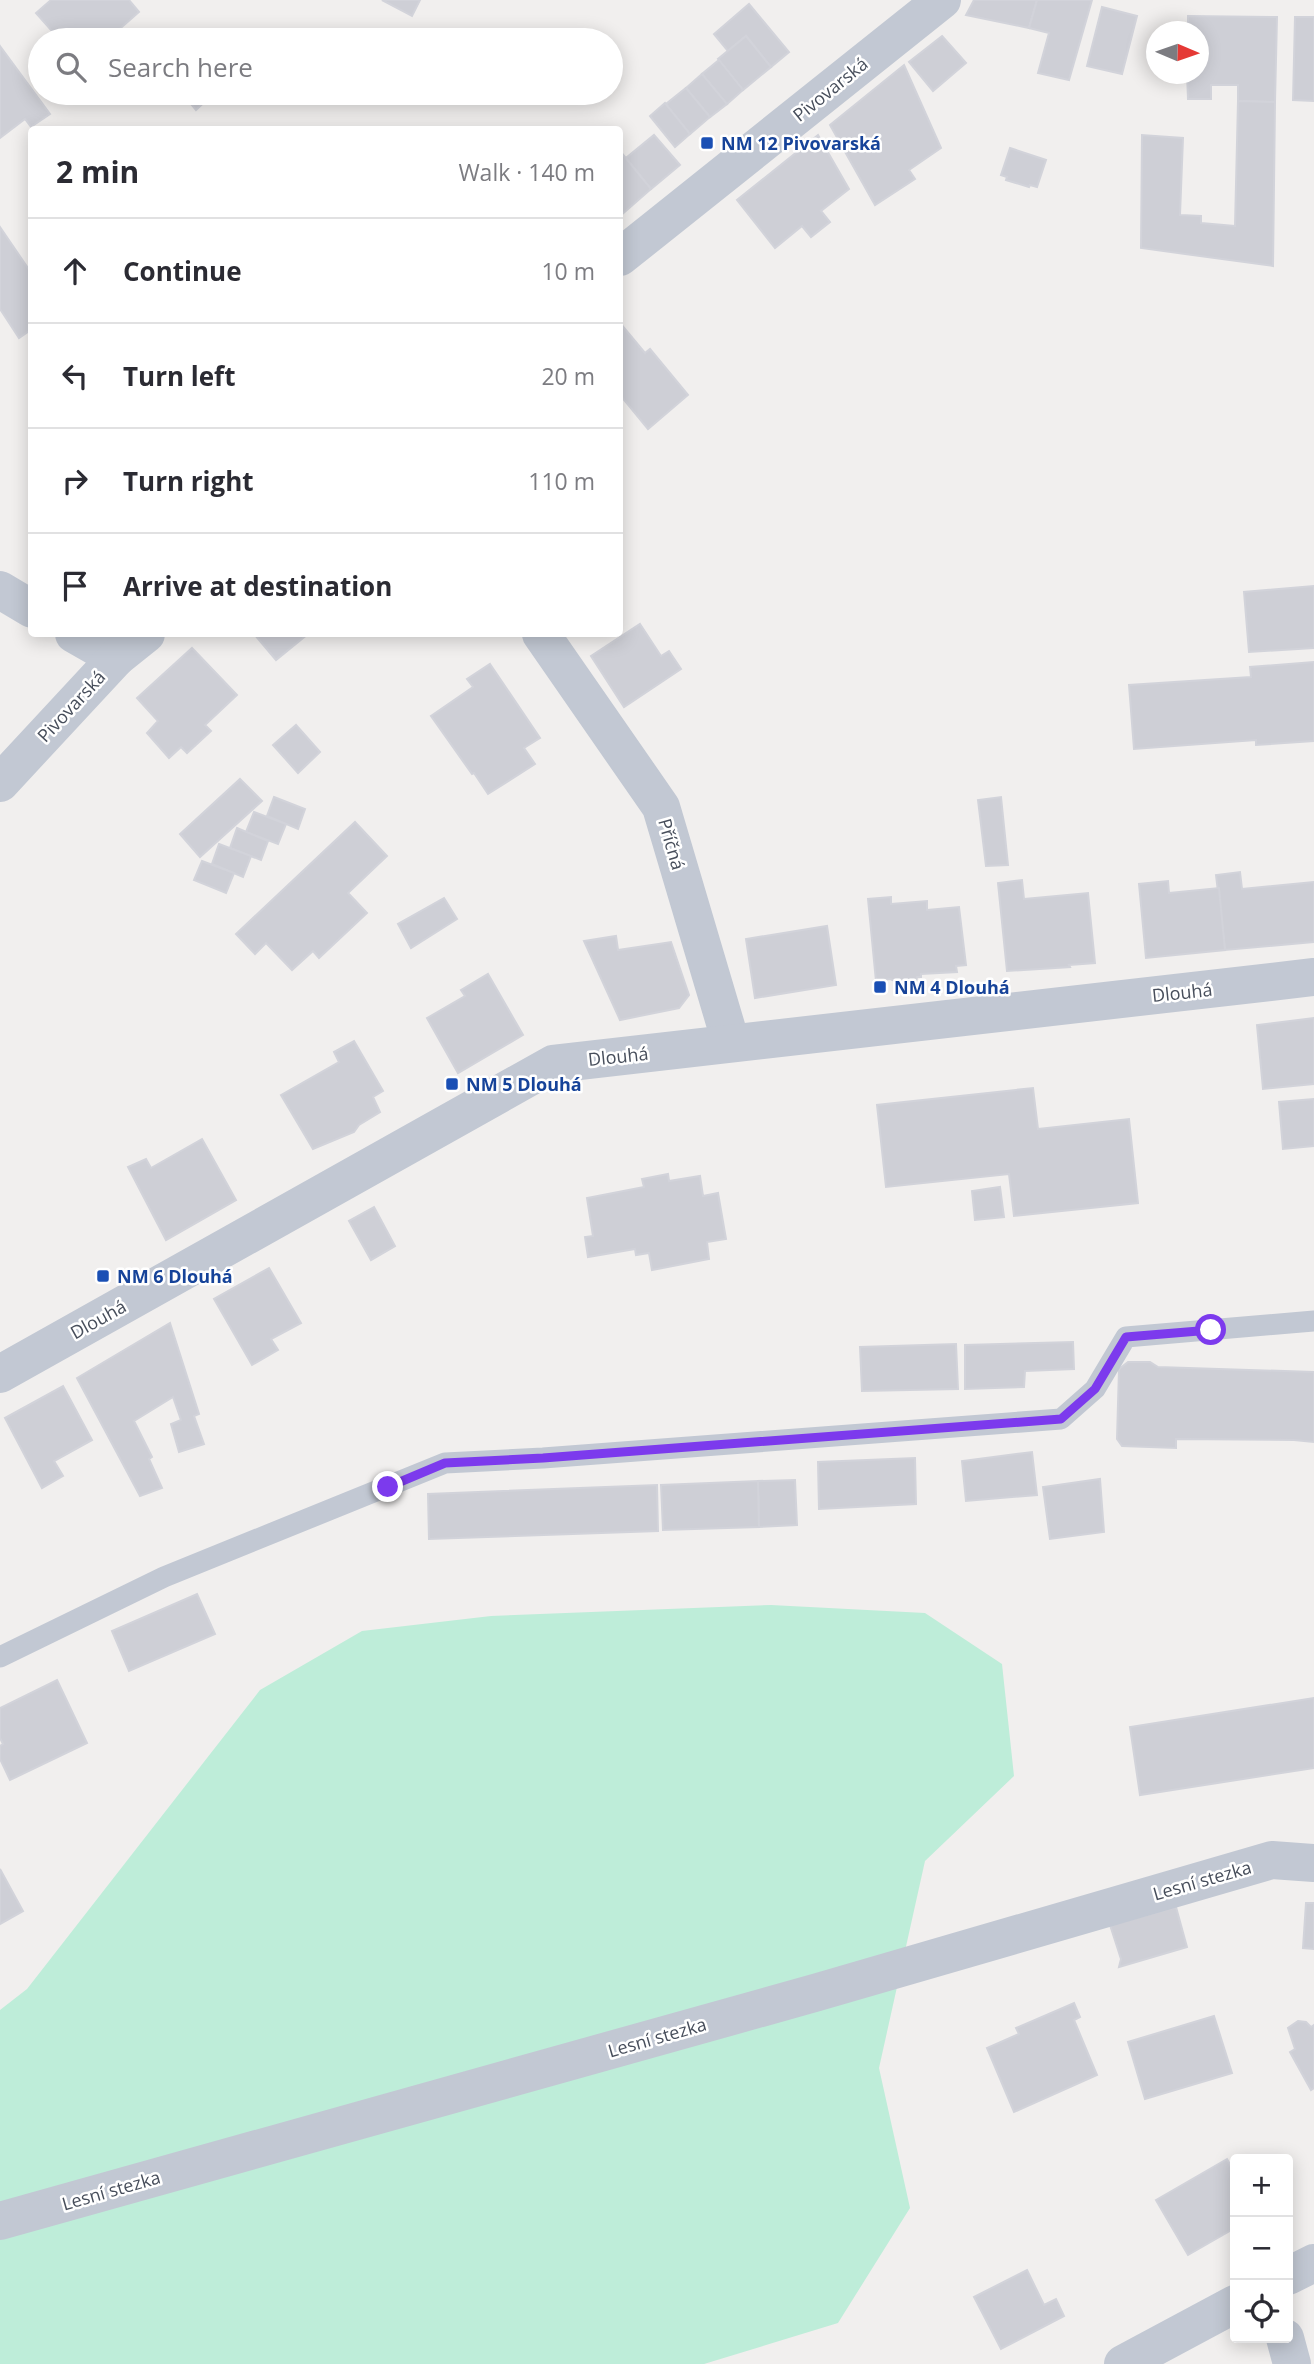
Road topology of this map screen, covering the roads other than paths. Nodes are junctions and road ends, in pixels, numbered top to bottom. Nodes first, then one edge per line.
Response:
1 (942, 0) edge
2 (623, 255) edge
3 (0, 590) edge
4 (28, 607) edge
5 (79, 637) edge
6 (142, 637) edge
7 (543, 637) edge
8 (116, 658) junction
9 (0, 783) edge
10 (1314, 977) edge
11 (731, 1044) junction
12 (1314, 1321) edge
13 (0, 1374) edge
14 (0, 1657) edge
15 (1314, 1863) edge
16 (0, 2221) edge
17 (1314, 2263) edge
18 (1293, 2274) edge
19 (1230, 2307) edge
20 (1286, 2343) edge
21 (1123, 2364) edge
22 (1292, 2364) edge

1 - 2 street, Pivovarská
3 - 4 street
5 - 8 street
6 - 8 street, Pivovarská
7 - 11 street, Příčná
8 - 9 street, Pivovarská
10 - 11 street, Dlouhá
11 - 13 street, Dlouhá
12 - 14 lane
15 - 16 street, Lesní stezka
17 - 18 street
19 - 21 street
20 - 22 street

